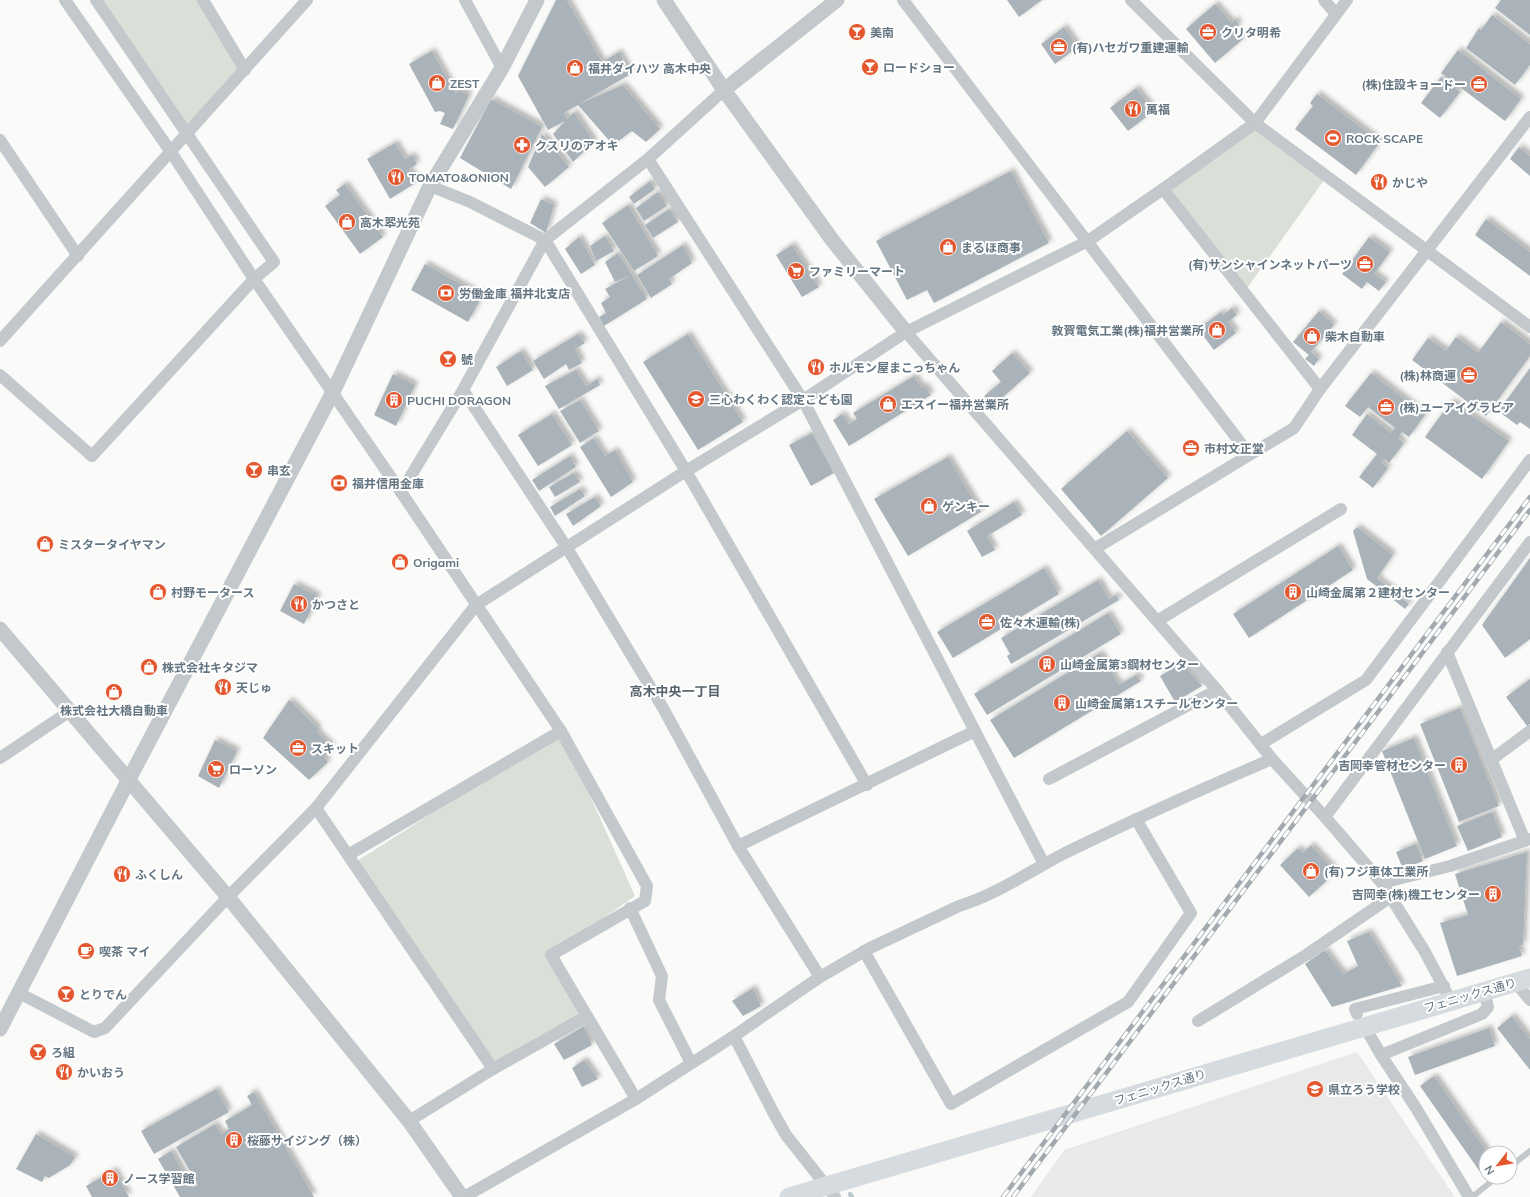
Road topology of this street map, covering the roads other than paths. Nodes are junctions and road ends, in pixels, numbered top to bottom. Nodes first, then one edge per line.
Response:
1 (64, 0) edge
2 (96, 0) edge
3 (203, 0) edge
4 (307, 0) edge
5 (465, 0) edge
6 (537, 0) edge
7 (664, 0) edge
8 (837, 0) edge
9 (903, 0) edge
10 (1131, 0) edge
11 (1324, 0) edge
12 (1347, 0) edge
13 (1336, 14) junction
14 (502, 68) junction
15 (244, 70) junction
16 (724, 90) junction
17 (1530, 117) edge
18 (1254, 123) junction
19 (188, 133) junction
20 (0, 140) edge
21 (171, 152) junction
22 (648, 158) junction
23 (430, 186) junction
24 (1163, 189) junction
25 (545, 240) junction
26 (1088, 241) junction
27 (1428, 250) junction
28 (78, 256) junction
29 (254, 279) junction
30 (1530, 327) edge
31 (906, 332) junction
32 (0, 341) edge
33 (0, 375) edge
34 (1320, 389) junction
35 (463, 390) junction
36 (333, 392) junction
37 (803, 400) junction
38 (1249, 454) junction
39 (1530, 460) edge
40 (686, 471) junction
41 (401, 492) junction
42 (1341, 509) dead end
43 (1530, 542) edge
44 (568, 548) junction
45 (1096, 548) junction
46 (476, 606) junction
47 (1157, 620) junction
48 (0, 629) edge
49 (1447, 652) junction
50 (1217, 690) junction
51 (70, 711) junction
52 (561, 731) junction
53 (975, 731) junction
54 (1530, 731) edge
55 (1261, 744) junction
56 (0, 758) edge
57 (1272, 758) junction
58 (1492, 760) junction
59 (1049, 779) dead end
60 (128, 781) junction
61 (867, 785) junction
62 (316, 808) junction
63 (1325, 817) junction
64 (1136, 819) junction
65 (1527, 840) edge
66 (738, 846) junction
67 (348, 855) junction
68 (1044, 864) junction
69 (1382, 883) junction
70 (1392, 896) junction
71 (228, 897) junction
72 (630, 908) junction
73 (864, 951) junction
74 (820, 977) junction
75 (1522, 980) edge
76 (1484, 991) junction
77 (19, 993) junction
78 (1448, 993) junction
79 (1530, 1000) edge
80 (1357, 1014) dead end
81 (587, 1016) junction
82 (1198, 1021) dead end
83 (0, 1029) edge
84 (1369, 1034) dead end
85 (734, 1036) junction
86 (1380, 1055) junction
87 (692, 1063) junction
88 (493, 1069) junction
89 (636, 1099) junction
90 (410, 1121) junction
91 (1530, 1151) edge
92 (1518, 1161) edge
93 (1487, 1185) edge
94 (463, 1197) edge
95 (789, 1197) edge
96 (835, 1197) edge
97 (1471, 1197) edge

1 - 21 street
2 - 19 street
3 - 15 street
4 - 15 street
5 - 14 street
6 - 14 street
7 - 16 street
8 - 16 street
9 - 26 street
10 - 18 street
11 - 13 street
12 - 13 street
13 - 18 street
14 - 23 street
15 - 19 street
16 - 22 street
16 - 31 street
17 - 27 street
18 - 24 street
18 - 27 street
19 - 21 street
19 - 29 street
20 - 28 street
21 - 28 street
21 - 29 street
22 - 25 street
22 - 37 street
23 - 25 street
23 - 36 street
24 - 26 street
24 - 34 street
25 - 35 street
25 - 40 street
26 - 31 street
26 - 38 street
27 - 30 street
27 - 34 street
28 - 32 street
29 - 33 street
29 - 36 street
31 - 37 street
31 - 45 street
34 - 38 street
35 - 41 street
35 - 44 street
36 - 41 street
36 - 60 street
37 - 40 street
37 - 53 street
38 - 45 street
39 - 55 street
40 - 44 street
40 - 61 street
41 - 46 street
42 - 47 street
43 - 49 street
44 - 46 street
44 - 66 street
45 - 47 street
46 - 52 street
46 - 62 street
47 - 50 street
48 - 51 street
49 - 58 street
49 - 63 street
50 - 55 street
50 - 59 street
51 - 56 street
51 - 60 street
52 - 67 street
52 - 72 street
53 - 61 street
53 - 68 street
54 - 58 street
55 - 57 street
57 - 63 street
57 - 64 street
58 - 65 street
60 - 71 street
60 - 77 street
61 - 66 street
62 - 67 street
62 - 71 street
63 - 69 street
64 - 68 street
64 - 73 street
65 - 69 street
66 - 74 street
67 - 88 street
68 - 73 street
69 - 70 street
70 - 78 street
70 - 82 street
71 - 77 street
71 - 90 street
72 - 81 street
72 - 87 street
73 - 74 street
74 - 85 street
75 - 76 main road, フェニックス通り
75 - 79 street
76 - 78 main road, フェニックス通り
76 - 86 street
77 - 83 street
78 - 80 street
78 - 95 main road, フェニックス通り
81 - 88 street
81 - 89 street
84 - 86 street
85 - 87 street
85 - 96 street
86 - 97 street
87 - 89 street
88 - 90 street
89 - 94 street
90 - 94 street
91 - 92 lane
93 - 97 lane

